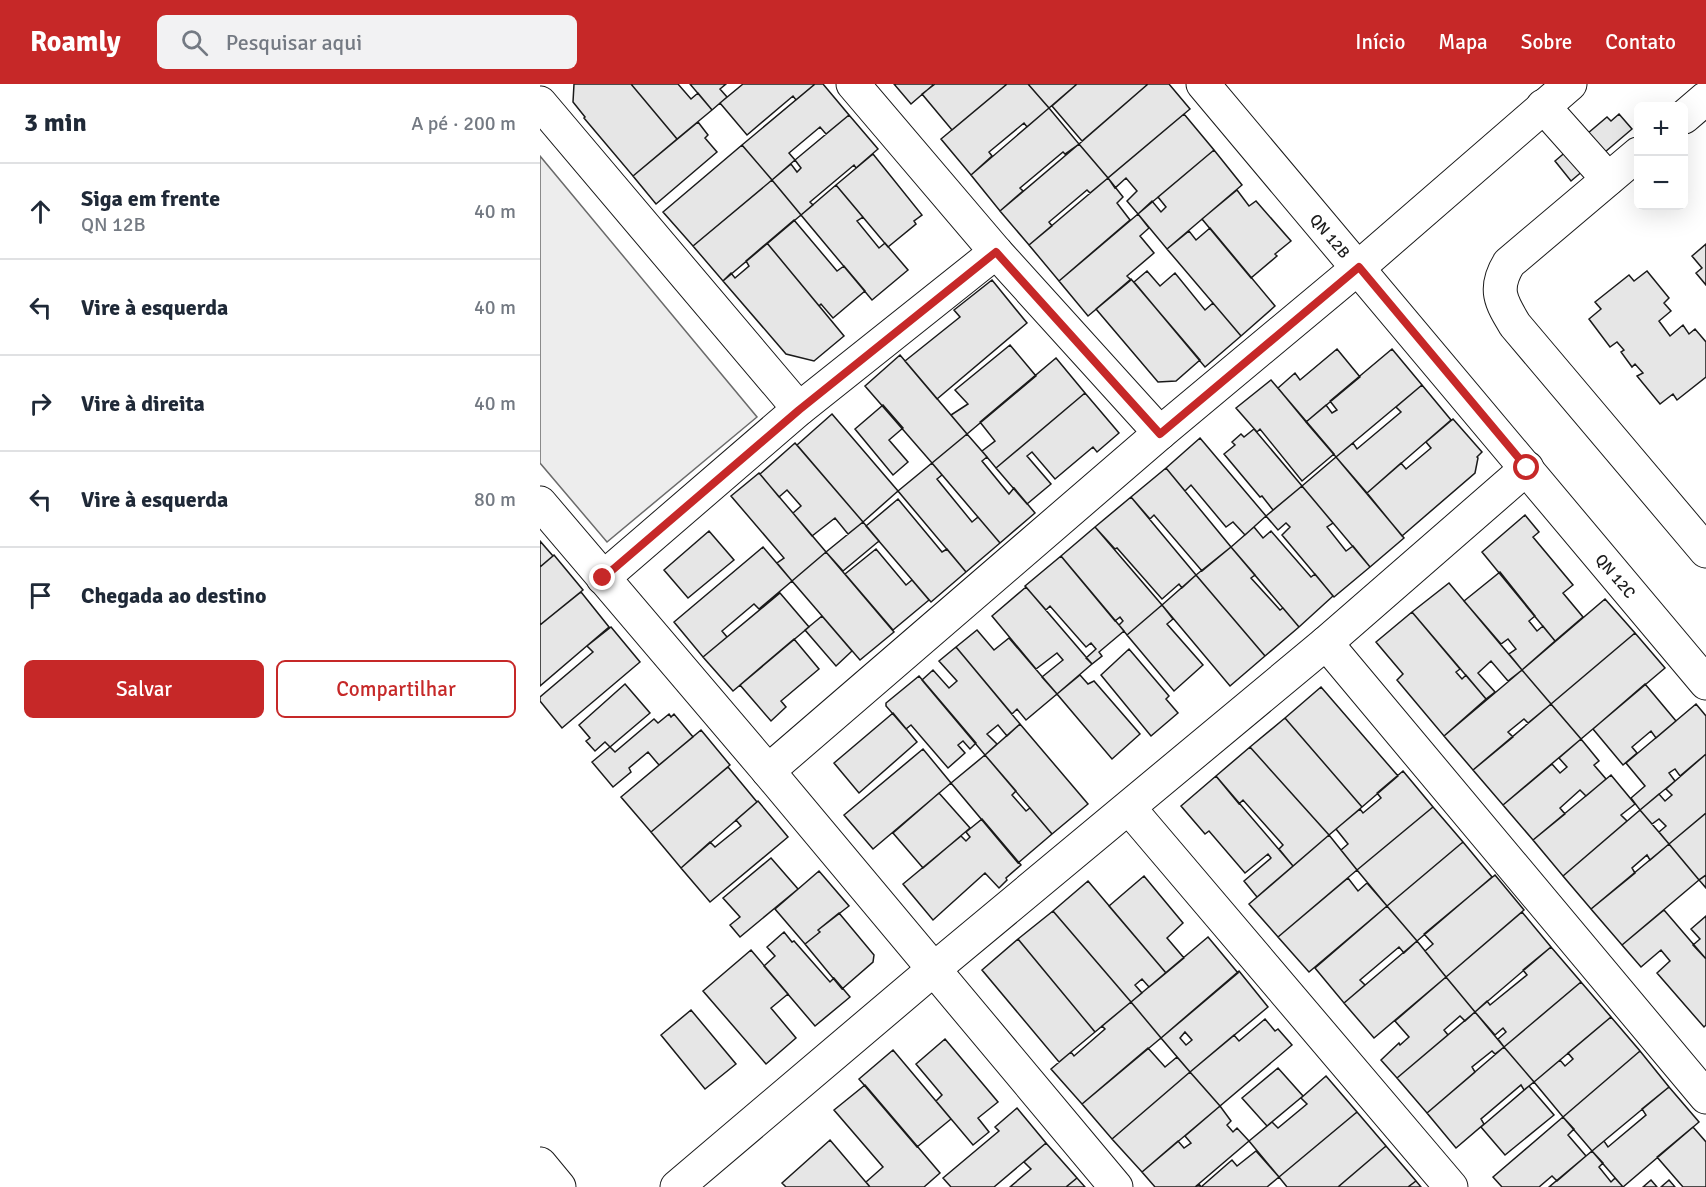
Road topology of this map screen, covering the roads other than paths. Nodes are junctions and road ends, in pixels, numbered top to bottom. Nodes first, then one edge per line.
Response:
1 (853, 84) edge
2 (1203, 84) edge
3 (1570, 84) edge
4 (540, 103) edge
5 (1543, 106) junction
6 (1636, 156) edge
7 (1608, 179) junction
8 (996, 252) junction
9 (1359, 267) junction
10 (799, 410) junction
11 (1160, 434) junction
12 (1527, 468) junction
13 (540, 504) edge
14 (1706, 550) edge
15 (603, 578) junction
16 (1326, 643) junction
17 (1706, 683) edge
18 (768, 771) junction
19 (1128, 808) junction
20 (934, 969) junction
21 (1700, 1078) edge
22 (540, 1164) edge
23 (559, 1187) edge
24 (677, 1187) edge
25 (1116, 1187) edge
26 (1451, 1187) edge

1 - 8 street
2 - 9 street, QN 12B
3 - 5 street
4 - 10 street
5 - 7 street
5 - 9 street
6 - 7 street
7 - 14 street
8 - 10 street
8 - 11 street
9 - 11 street
9 - 12 street, QN 12B
10 - 15 street
11 - 18 street
12 - 16 street
12 - 17 street, QN 12C
13 - 15 street
15 - 18 street
16 - 19 street
16 - 21 street
18 - 20 street
19 - 20 street
19 - 26 street
20 - 24 street
20 - 25 street
22 - 23 street

